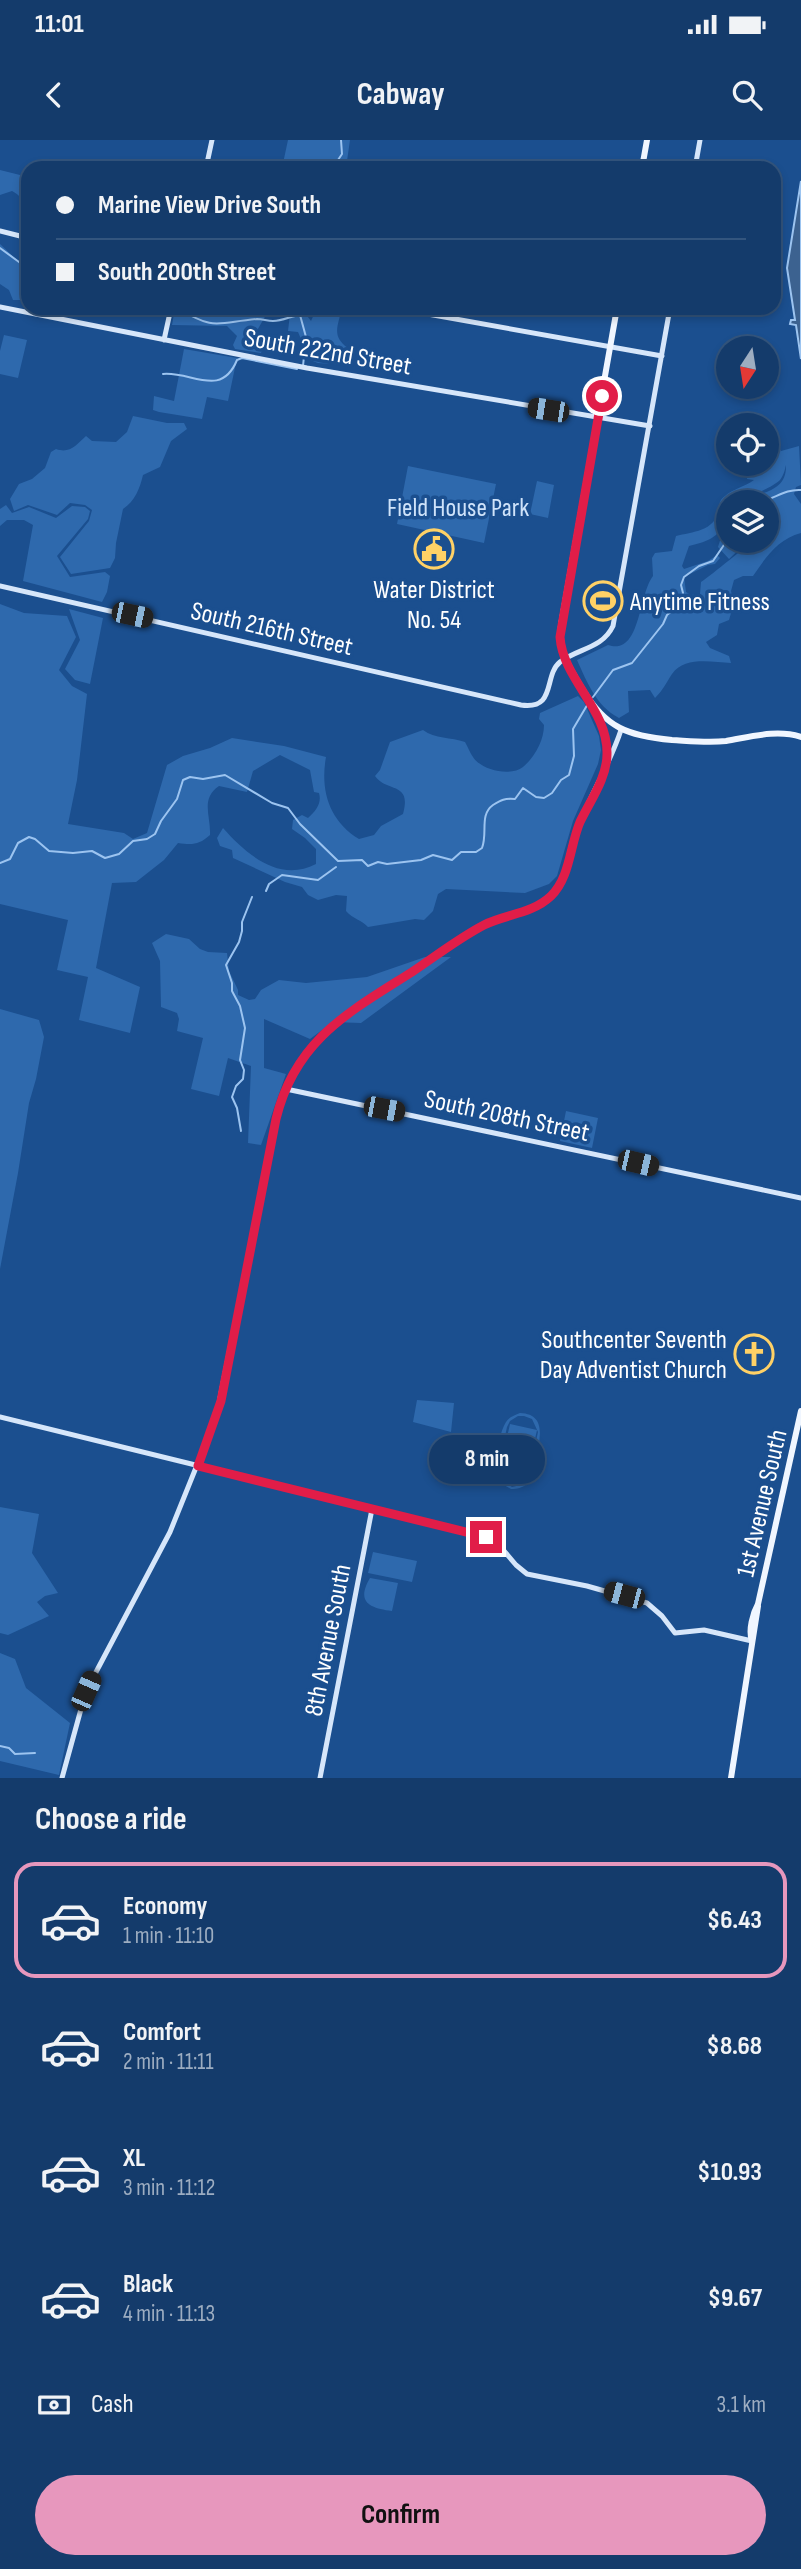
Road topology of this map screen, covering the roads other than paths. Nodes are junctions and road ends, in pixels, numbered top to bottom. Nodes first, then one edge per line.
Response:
1 (212, 140) edge
2 (647, 140) edge
3 (700, 140) edge
4 (208, 161) edge
5 (643, 161) edge
6 (696, 161) edge
7 (0, 231) edge
8 (21, 236) edge
9 (0, 307) edge
10 (21, 311) edge
11 (39, 315) edge
12 (170, 315) edge
13 (433, 315) edge
14 (616, 315) edge
15 (669, 315) edge
16 (164, 341) junction
17 (611, 347) junction
18 (662, 356) junction
19 (598, 418) junction
20 (650, 426) junction
21 (0, 586) edge
22 (565, 659) junction
23 (595, 709) junction
24 (621, 730) junction
25 (801, 737) edge
26 (604, 774) junction
27 (286, 1089) junction
28 (801, 1198) edge
29 (801, 1411) edge
30 (0, 1417) edge
31 (198, 1466) junction
32 (372, 1509) junction
33 (752, 1641) junction
34 (62, 1778) edge
35 (320, 1778) edge
36 (731, 1778) edge

1 - 4 main road
2 - 5 main road
3 - 6 main road
7 - 8 main road
9 - 10 main road, South 222nd Street
11 - 16 main road, South 222nd Street
12 - 16 main road
13 - 17 main road
14 - 17 main road
15 - 18 main road
16 - 19 main road, South 222nd Street
17 - 18 main road
17 - 19 main road
18 - 20 main road
19 - 20 main road, South 222nd Street
19 - 22 main road
20 - 22 main road
21 - 22 main road, South 216th Street
22 - 23 main road
23 - 24 main road
23 - 26 main road
24 - 25 main road
24 - 26 main road
26 - 27 main road
27 - 28 main road, South 208th Street
27 - 31 main road
29 - 33 main road, 1st Avenue South
30 - 31 main road
31 - 32 main road
31 - 34 main road
32 - 33 main road
32 - 35 main road, 8th Avenue South
33 - 36 main road, 1st Avenue South

